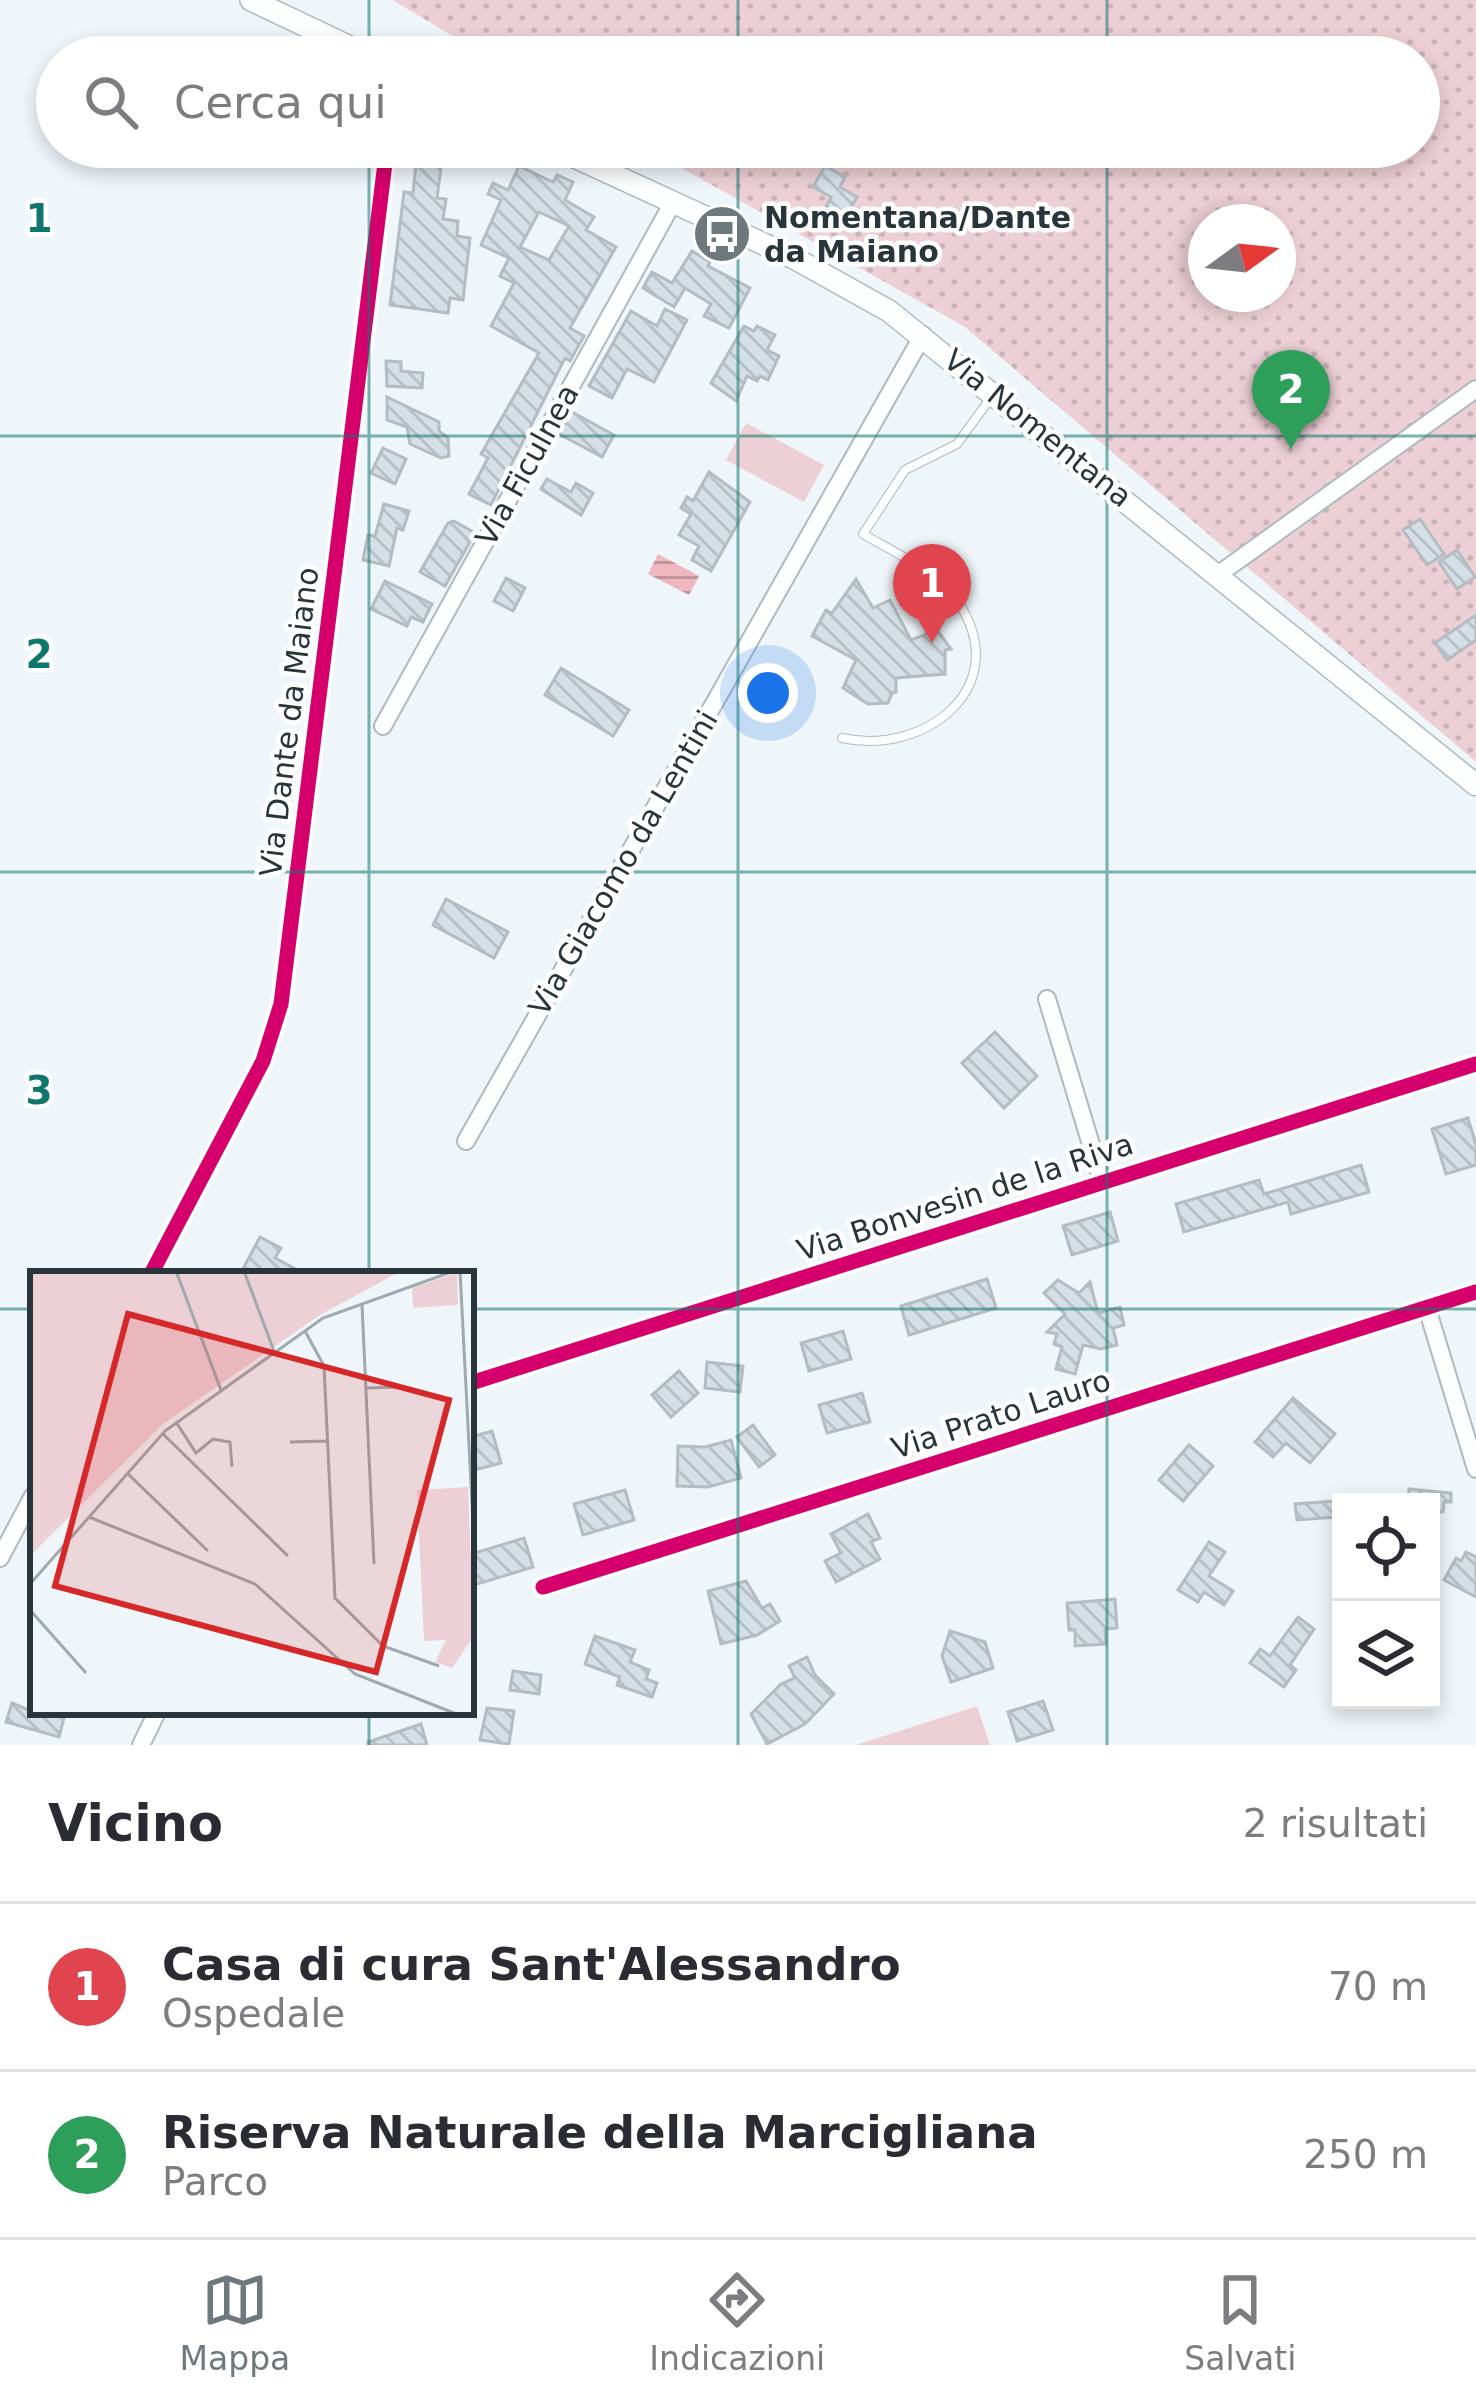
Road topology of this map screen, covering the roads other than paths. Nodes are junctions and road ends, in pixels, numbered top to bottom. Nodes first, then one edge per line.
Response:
1 (251, 0) edge
2 (327, 36) edge
3 (384, 168) edge
4 (597, 168) edge
5 (672, 204) junction
6 (922, 335) junction
7 (1476, 389) edge
8 (994, 393) junction
9 (1219, 574) junction
10 (382, 726) dead end
11 (842, 738) dead end
12 (1476, 785) edge
13 (1047, 999) dead end
14 (1476, 1064) edge
15 (466, 1141) dead end
16 (1102, 1181) junction
17 (153, 1271) edge
18 (1476, 1292) edge
19 (1427, 1308) junction
20 (474, 1382) edge
21 (1476, 1469) edge
22 (30, 1502) edge
23 (0, 1558) edge
24 (543, 1587) dead end
25 (156, 1715) edge
26 (141, 1745) edge

1 - 2 main road
3 - 17 street, Via Dante da Maiano
4 - 5 main road, Via Nomentana
5 - 6 main road, Via Nomentana
5 - 10 street, Via Ficulnea
6 - 8 main road, Via Nomentana
6 - 15 street, Via Giacomo da Lentini
7 - 9 street
8 - 9 main road, Via Nomentana
8 - 11 lane
9 - 12 main road, Via Nomentana
13 - 16 street
14 - 16 street, Via Bonvesin de la Riva
16 - 20 street, Via Bonvesin de la Riva
18 - 19 street, Via Prato Lauro
19 - 21 street
19 - 24 street, Via Prato Lauro
22 - 23 street
25 - 26 street

